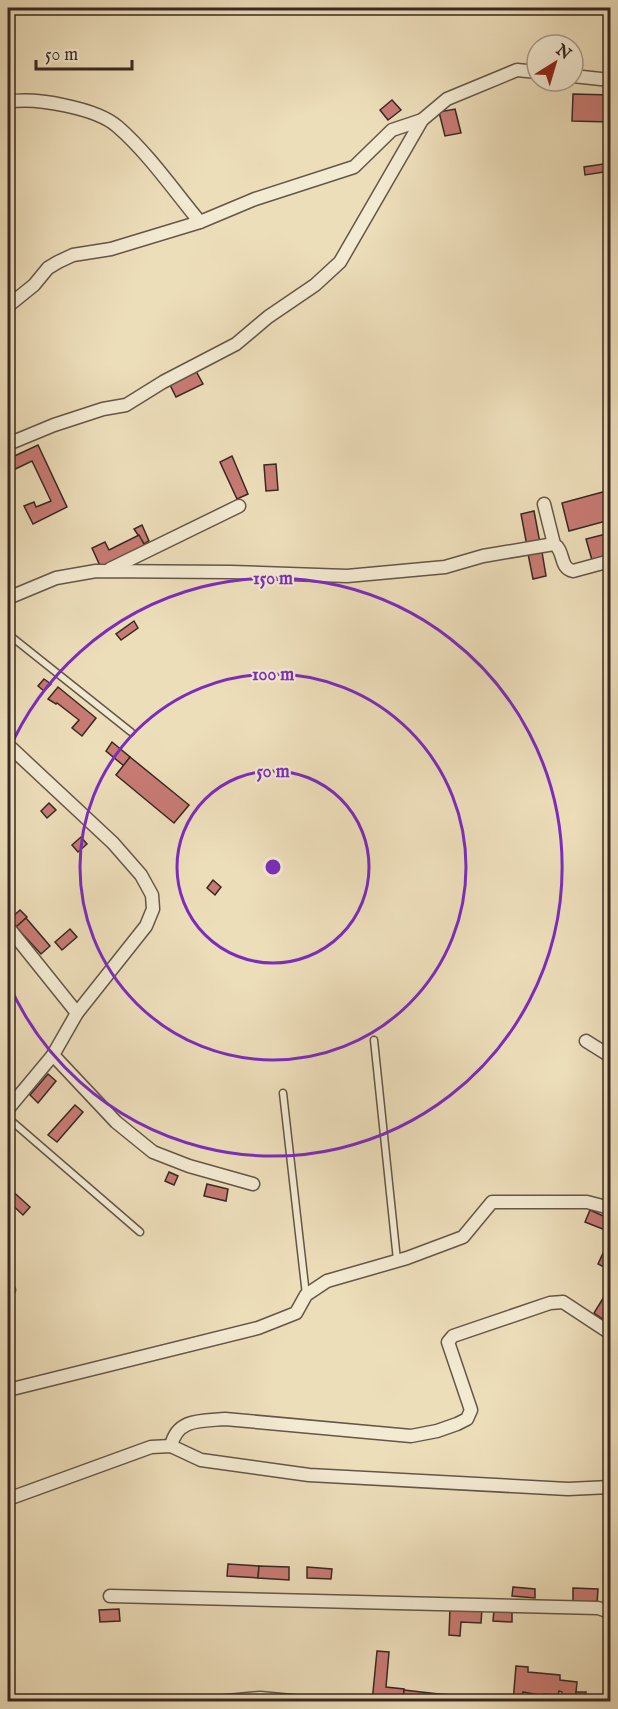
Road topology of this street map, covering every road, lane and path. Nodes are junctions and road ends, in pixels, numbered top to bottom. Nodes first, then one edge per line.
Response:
1 (525, 71) edge
2 (585, 77) edge
3 (610, 80) edge
4 (8, 102) edge
5 (422, 120) junction
6 (201, 222) junction
7 (8, 306) edge
8 (8, 444) edge
9 (544, 504) dead end
10 (239, 506) dead end
11 (554, 544) junction
12 (610, 561) edge
13 (107, 571) junction
14 (8, 598) edge
15 (8, 634) edge
16 (131, 732) dead end
17 (8, 745) edge
18 (8, 927) edge
19 (77, 1013) junction
20 (374, 1040) dead end
21 (586, 1041) dead end
22 (53, 1055) junction
23 (610, 1056) edge
24 (283, 1093) dead end
25 (8, 1109) edge
26 (8, 1118) edge
27 (253, 1184) dead end
28 (610, 1208) edge
29 (140, 1232) dead end
30 (397, 1260) junction
31 (306, 1295) junction
32 (610, 1332) edge
33 (8, 1390) edge
34 (171, 1446) junction
35 (610, 1486) edge
36 (8, 1499) edge
37 (110, 1596) dead end
38 (610, 1612) edge
39 (216, 1701) edge
40 (303, 1701) edge

1 - 5 street
2 - 3 street
4 - 6 street
5 - 6 street
5 - 8 street
6 - 7 street
9 - 11 street
10 - 13 street
11 - 12 street
11 - 13 street
13 - 14 street
15 - 16 lane
17 - 19 street
18 - 19 street
19 - 22 street
20 - 30 lane
21 - 23 street
22 - 25 street
22 - 27 street
24 - 31 lane
26 - 29 lane
28 - 30 street
30 - 31 street
31 - 33 street
32 - 34 street
34 - 35 street
34 - 36 street
37 - 38 street
39 - 40 street

